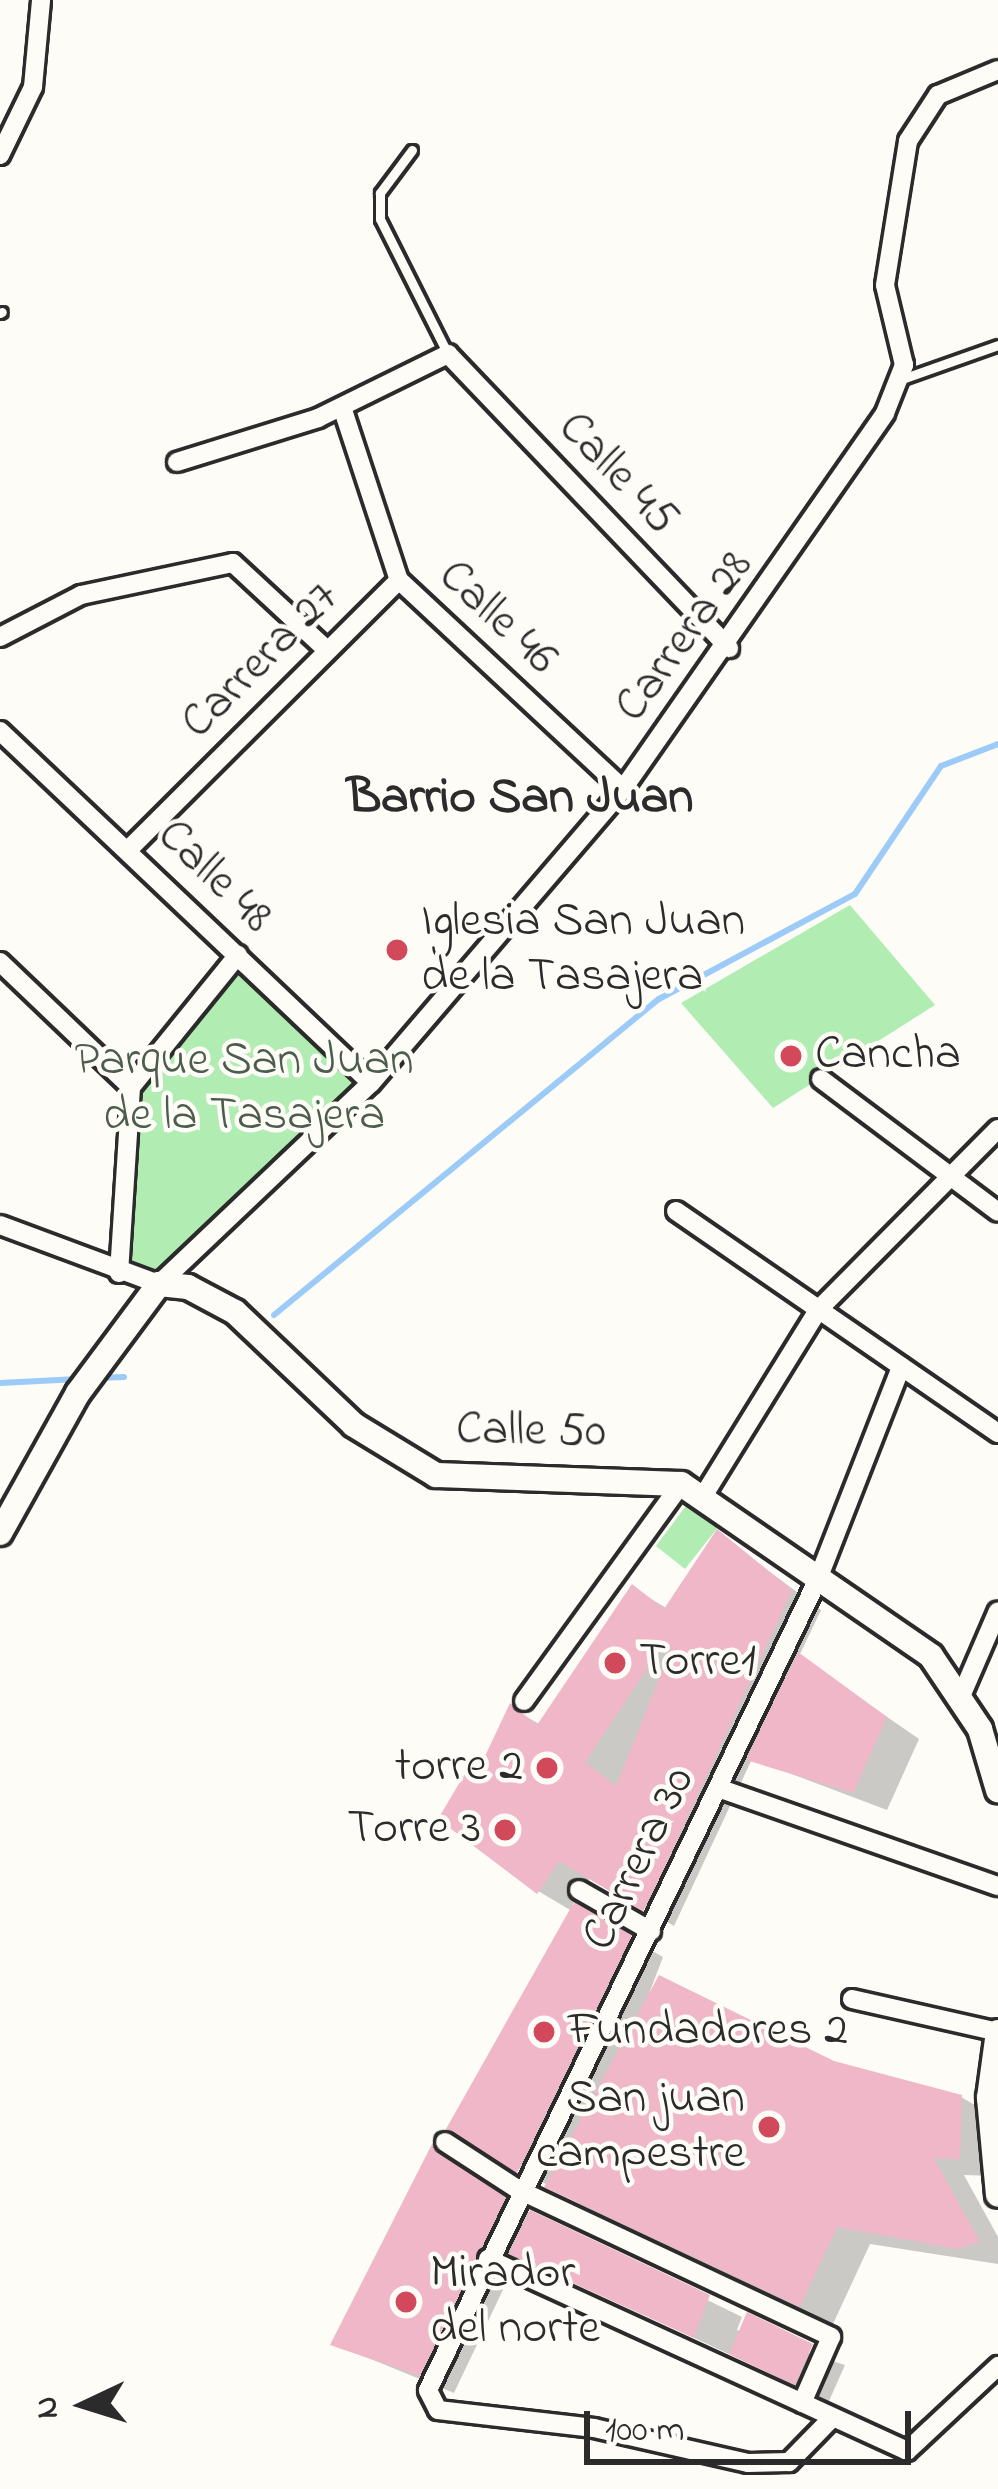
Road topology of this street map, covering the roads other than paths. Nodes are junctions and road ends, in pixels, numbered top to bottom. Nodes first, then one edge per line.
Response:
1 (41, 0) edge
2 (998, 70) edge
3 (412, 151) dead end
4 (0, 154) edge
5 (998, 345) edge
6 (448, 354) junction
7 (898, 380) junction
8 (342, 407) junction
9 (177, 462) dead end
10 (399, 580) junction
11 (0, 637) edge
12 (729, 647) junction
13 (326, 649) junction
14 (0, 730) edge
15 (622, 789) junction
16 (129, 849) junction
17 (238, 955) junction
18 (0, 962) edge
19 (821, 1079) dead end
20 (371, 1083) junction
21 (130, 1087) junction
22 (998, 1129) edge
23 (949, 1181) junction
24 (676, 1211) dead end
25 (998, 1212) edge
26 (0, 1225) edge
27 (119, 1273) junction
28 (159, 1284) junction
29 (818, 1310) junction
30 (901, 1367) junction
31 (998, 1433) edge
32 (691, 1491) junction
33 (0, 1533) edge
34 (818, 1579) junction
35 (998, 1611) edge
36 (962, 1694) junction
37 (524, 1701) dead end
38 (718, 1788) junction
39 (998, 1790) edge
40 (998, 1886) edge
41 (579, 1890) dead end
42 (651, 1931) junction
43 (852, 1999) dead end
44 (998, 2032) edge
45 (445, 2142) dead end
46 (519, 2190) junction
47 (998, 2195) edge
48 (488, 2259) junction
49 (998, 2366) edge
50 (802, 2403) junction
51 (832, 2418) junction

1 - 4 street
2 - 7 street
3 - 6 lane
5 - 7 lane
6 - 8 street
6 - 12 street, Calle 45
7 - 12 street, Carrera 28
8 - 9 street
8 - 10 street, Calle 46
10 - 13 street, Carrera 27
10 - 15 street, Calle 46
11 - 13 street
12 - 15 street, Carrera 28
13 - 16 street, Carrera 27
14 - 16 street, Calle 48
15 - 20 street, Carrera 28
16 - 17 street, Calle 48
17 - 20 street, Calle 48
17 - 21 street
18 - 21 street
19 - 23 street
20 - 28 street, Carrera 28
21 - 27 street
22 - 23 street
23 - 25 street
23 - 29 street
24 - 29 street
26 - 27 street, Calle 50
27 - 28 street, Calle 50
28 - 32 street, Calle 50
28 - 33 street
29 - 30 street
29 - 32 street
30 - 31 street
30 - 34 street, Carrera 30
32 - 34 street
32 - 37 street
34 - 36 street
34 - 38 street, Carrera 30
35 - 36 street
36 - 39 street
38 - 40 street
38 - 42 street, Carrera 30
41 - 42 street
42 - 46 street, Carrera 30
43 - 44 street
44 - 47 street
45 - 46 street
46 - 48 street, Carrera 30
46 - 50 street
48 - 50 street
48 - 51 street, Carrera 30
49 - 51 street
50 - 51 street

